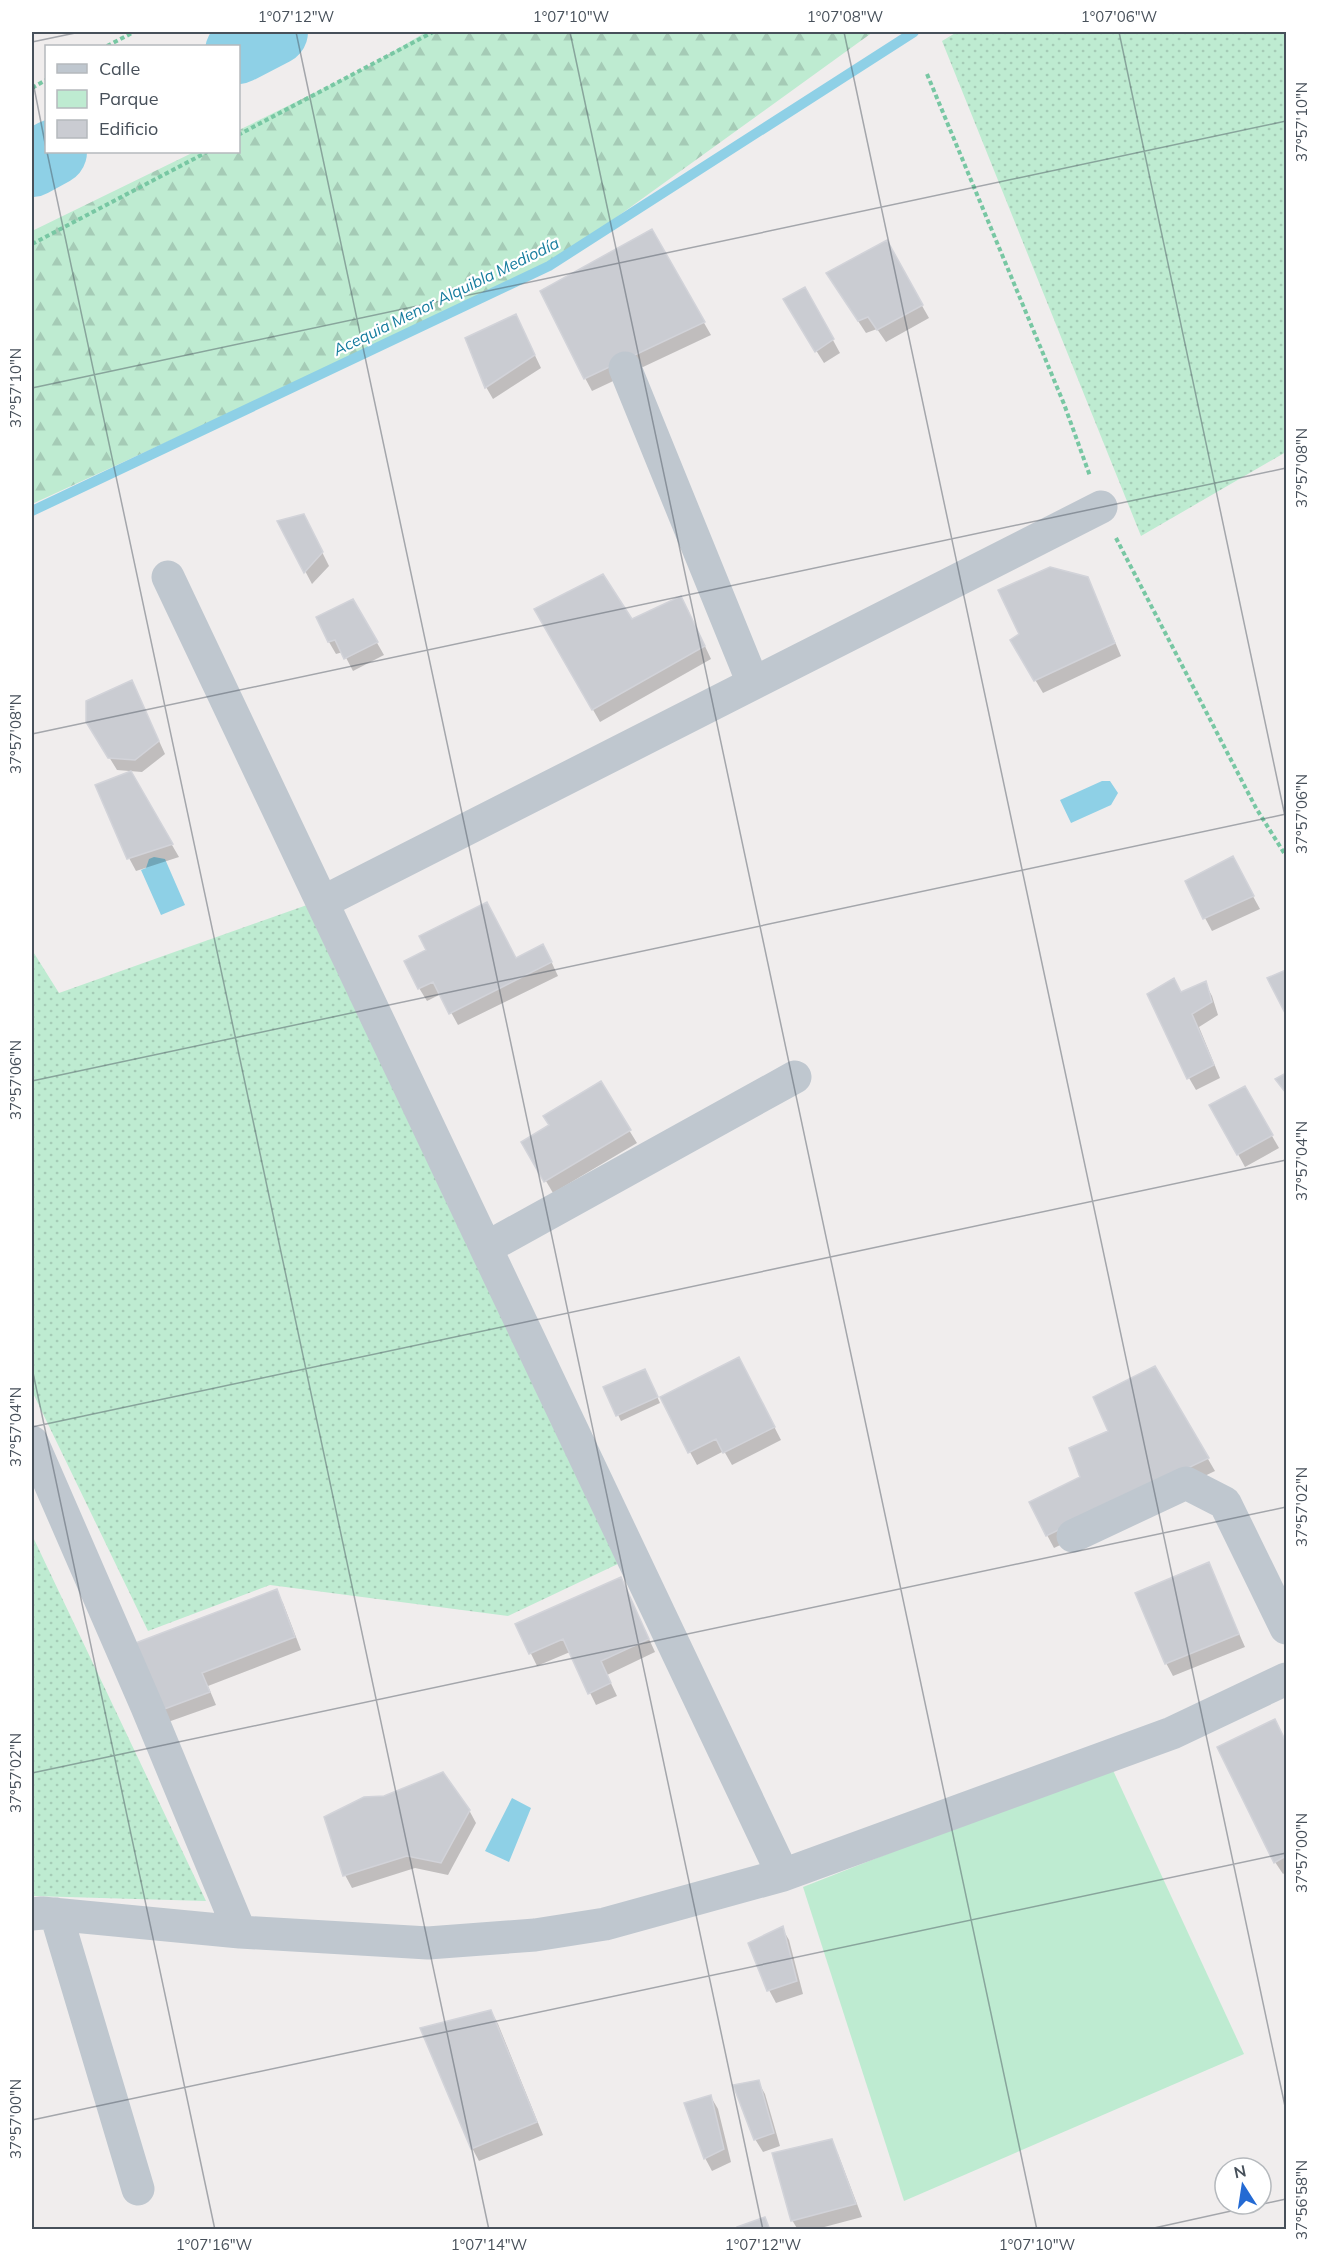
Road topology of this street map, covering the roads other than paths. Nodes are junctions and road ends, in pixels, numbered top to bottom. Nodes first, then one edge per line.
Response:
1 (625, 368) dead end
2 (1101, 507) dead end
3 (168, 577) dead end
4 (753, 683) junction
5 (323, 902) junction
6 (795, 1077) dead end
7 (486, 1248) junction
8 (32, 1442) edge
9 (1073, 1536) dead end
10 (1287, 1628) edge
11 (1287, 1679) edge
12 (783, 1875) junction
13 (44, 1914) edge
14 (240, 1932) junction
15 (138, 2189) dead end

1 - 4 street
2 - 4 street
3 - 5 street
4 - 5 street
5 - 7 street
6 - 7 street
7 - 12 street
8 - 14 street
9 - 10 street
11 - 12 street
12 - 14 street
13 - 14 street
13 - 15 street

